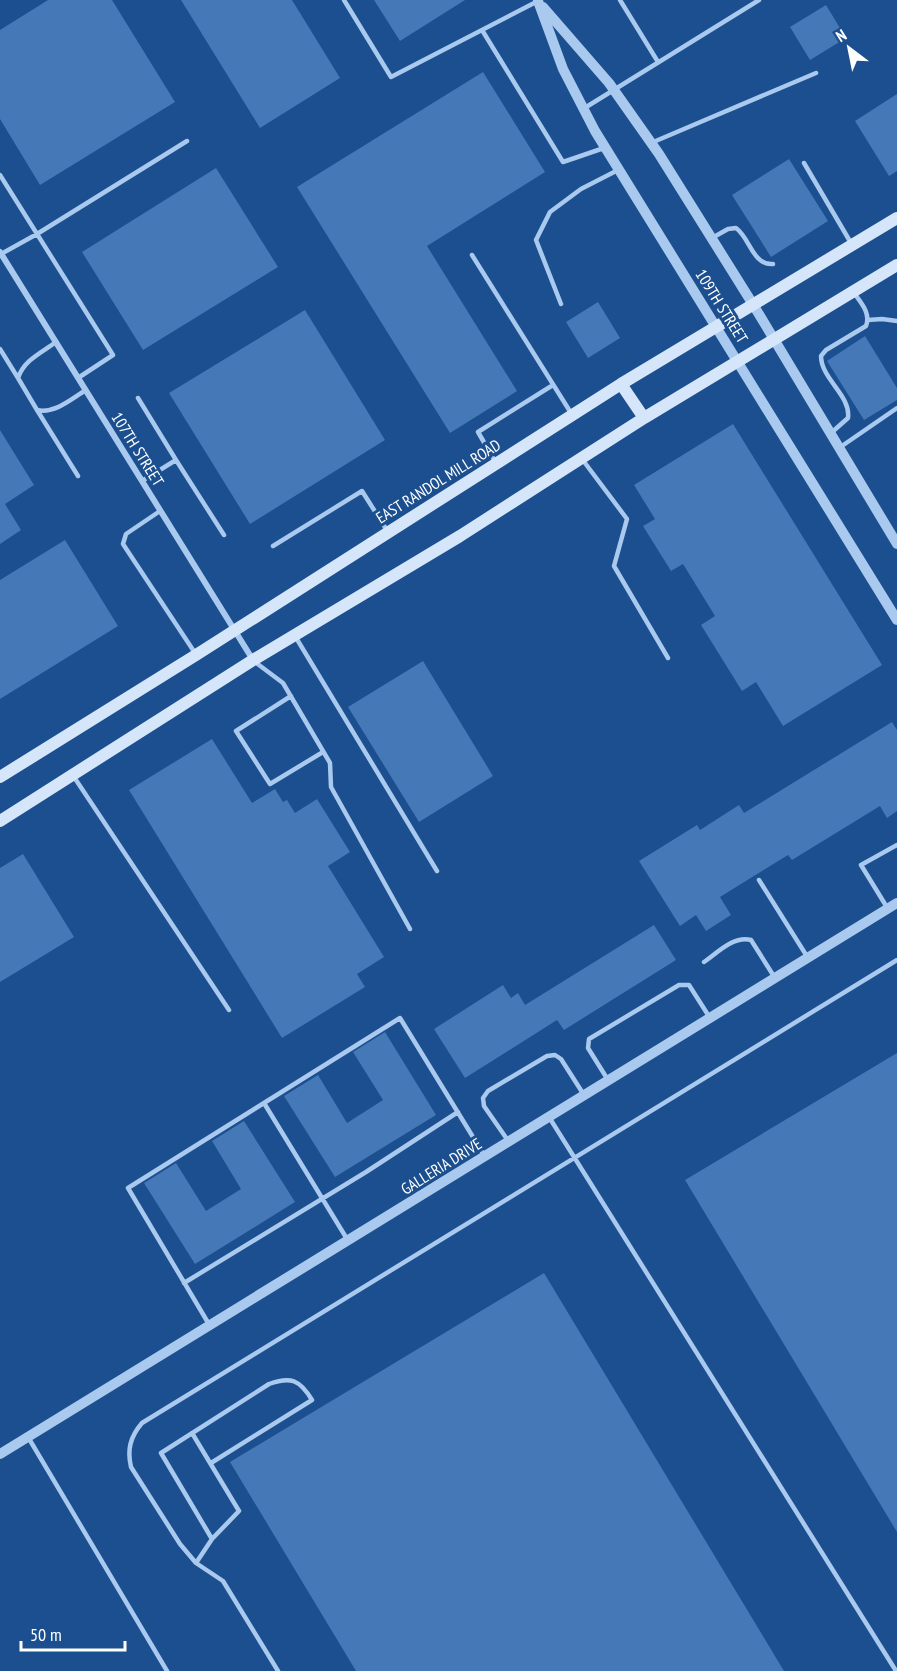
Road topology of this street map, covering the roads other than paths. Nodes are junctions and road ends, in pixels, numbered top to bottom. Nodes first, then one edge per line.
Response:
1 (344, 0) edge
2 (538, 0) edge
3 (620, 0) edge
4 (759, 0) edge
5 (482, 30) junction
6 (658, 62) junction
7 (816, 73) dead end
8 (614, 90) junction
9 (583, 109) junction
10 (187, 141) dead end
11 (651, 143) junction
12 (605, 148) junction
13 (804, 163) dead end
14 (618, 170) junction
15 (0, 175) edge
16 (897, 218) edge
17 (37, 234) junction
18 (712, 238) junction
19 (853, 245) junction
20 (1, 253) edge
21 (472, 255) dead end
22 (773, 264) dead end
23 (897, 265) edge
24 (854, 293) junction
25 (561, 304) dead end
26 (754, 306) junction
27 (868, 320) junction
28 (897, 321) edge
29 (717, 327) junction
30 (774, 341) junction
31 (56, 342) junction
32 (0, 349) edge
33 (738, 362) junction
34 (18, 378) junction
35 (78, 378) junction
36 (621, 384) junction
37 (554, 385) junction
38 (86, 390) junction
39 (138, 398) dead end
40 (897, 408) edge
41 (38, 410) junction
42 (572, 415) junction
43 (644, 418) junction
44 (830, 434) junction
45 (839, 448) junction
46 (582, 459) junction
47 (176, 460) junction
48 (496, 463) junction
49 (78, 476) dead end
50 (142, 481) junction
51 (160, 511) junction
52 (388, 532) junction
53 (224, 535) dead end
54 (897, 544) edge
55 (273, 546) dead end
56 (897, 620) edge
57 (234, 631) junction
58 (295, 636) junction
59 (196, 655) junction
60 (668, 658) dead end
61 (253, 660) junction
62 (291, 696) junction
63 (323, 752) junction
64 (72, 774) junction
65 (0, 777) edge
66 (0, 821) edge
67 (897, 845) edge
68 (437, 871) dead end
69 (759, 880) dead end
70 (892, 906) edge
71 (410, 929) dead end
72 (808, 958) junction
73 (897, 960) edge
74 (704, 962) dead end
75 (775, 978) junction
76 (229, 1010) dead end
77 (710, 1018) junction
78 (608, 1080) junction
79 (584, 1095) junction
80 (264, 1103) junction
81 (458, 1112) junction
82 (549, 1117) junction
83 (508, 1142) junction
84 (485, 1156) junction
85 (575, 1157) junction
86 (322, 1198) junction
87 (348, 1241) junction
88 (184, 1283) junction
89 (210, 1326) junction
90 (192, 1433) junction
91 (28, 1437) junction
92 (0, 1454) edge
93 (211, 1463) junction
94 (212, 1539) junction
95 (196, 1563) junction
96 (167, 1671) edge
97 (278, 1671) edge
98 (896, 1671) edge

1 - 5 lane
2 - 5 lane
2 - 8 street, 109TH STREET
2 - 9 street, 109TH STREET
3 - 6 lane
4 - 6 lane
5 - 12 lane
6 - 8 lane
7 - 11 lane
8 - 9 lane
8 - 11 street, 109TH STREET
9 - 12 street, 109TH STREET
10 - 17 lane
11 - 18 street, 109TH STREET
12 - 14 street, 109TH STREET
13 - 19 lane
14 - 25 lane
14 - 29 street, 109TH STREET
15 - 17 lane
16 - 19 main road, EAST RANDOL MILL ROAD
17 - 20 lane
17 - 35 lane
18 - 22 lane
18 - 26 street, 109TH STREET
19 - 26 main road, EAST RANDOL MILL ROAD
20 - 31 street, 107TH STREET
21 - 37 lane
23 - 24 main road
24 - 27 lane
24 - 30 main road
26 - 29 main road, EAST RANDOL MILL ROAD
26 - 30 street, 109TH STREET
27 - 28 lane
27 - 44 lane
29 - 33 street, 109TH STREET
29 - 36 main road, EAST RANDOL MILL ROAD
30 - 33 main road
30 - 44 street, 109TH STREET
31 - 34 lane
31 - 35 street, 107TH STREET
32 - 34 lane
33 - 43 main road
33 - 56 street, 109TH STREET
34 - 41 lane
35 - 38 street, 107TH STREET
36 - 42 main road, EAST RANDOL MILL ROAD
36 - 43 main road
37 - 42 lane
37 - 48 lane
38 - 41 lane
38 - 50 street, 107TH STREET
39 - 47 lane
40 - 45 lane
41 - 49 lane
42 - 48 main road, EAST RANDOL MILL ROAD
43 - 46 main road
44 - 45 street, 109TH STREET
45 - 54 street, 109TH STREET
46 - 58 main road
46 - 60 lane
47 - 50 lane
47 - 53 lane
48 - 52 main road, EAST RANDOL MILL ROAD
50 - 51 street, 107TH STREET
51 - 57 street, 107TH STREET
51 - 59 lane
52 - 55 lane
52 - 57 main road, EAST RANDOL MILL ROAD
57 - 59 main road, EAST RANDOL MILL ROAD
57 - 61 street, 107TH STREET
58 - 61 main road
58 - 68 lane
59 - 65 main road, EAST RANDOL MILL ROAD
61 - 62 lane
61 - 64 main road
62 - 63 lane
62 - 63 lane
63 - 71 lane
64 - 66 main road
64 - 76 lane
67 - 70 lane
69 - 72 lane
70 - 72 street, GALLERIA DRIVE
72 - 75 street, GALLERIA DRIVE
73 - 85 lane
74 - 75 lane
75 - 77 street, GALLERIA DRIVE
77 - 78 street, GALLERIA DRIVE
77 - 78 lane
78 - 79 street, GALLERIA DRIVE
79 - 82 street, GALLERIA DRIVE
79 - 83 lane
80 - 81 lane
80 - 86 lane
80 - 88 lane
81 - 84 lane
81 - 86 lane
82 - 83 street, GALLERIA DRIVE
82 - 85 lane
83 - 84 street, GALLERIA DRIVE
84 - 87 street, GALLERIA DRIVE
85 - 95 lane
85 - 98 lane
86 - 87 lane
86 - 88 lane
87 - 89 street, GALLERIA DRIVE
88 - 89 lane
89 - 91 street, GALLERIA DRIVE
90 - 93 lane
90 - 93 lane
90 - 94 lane
91 - 92 street, GALLERIA DRIVE
91 - 96 lane
93 - 94 lane
94 - 95 lane
95 - 97 lane

